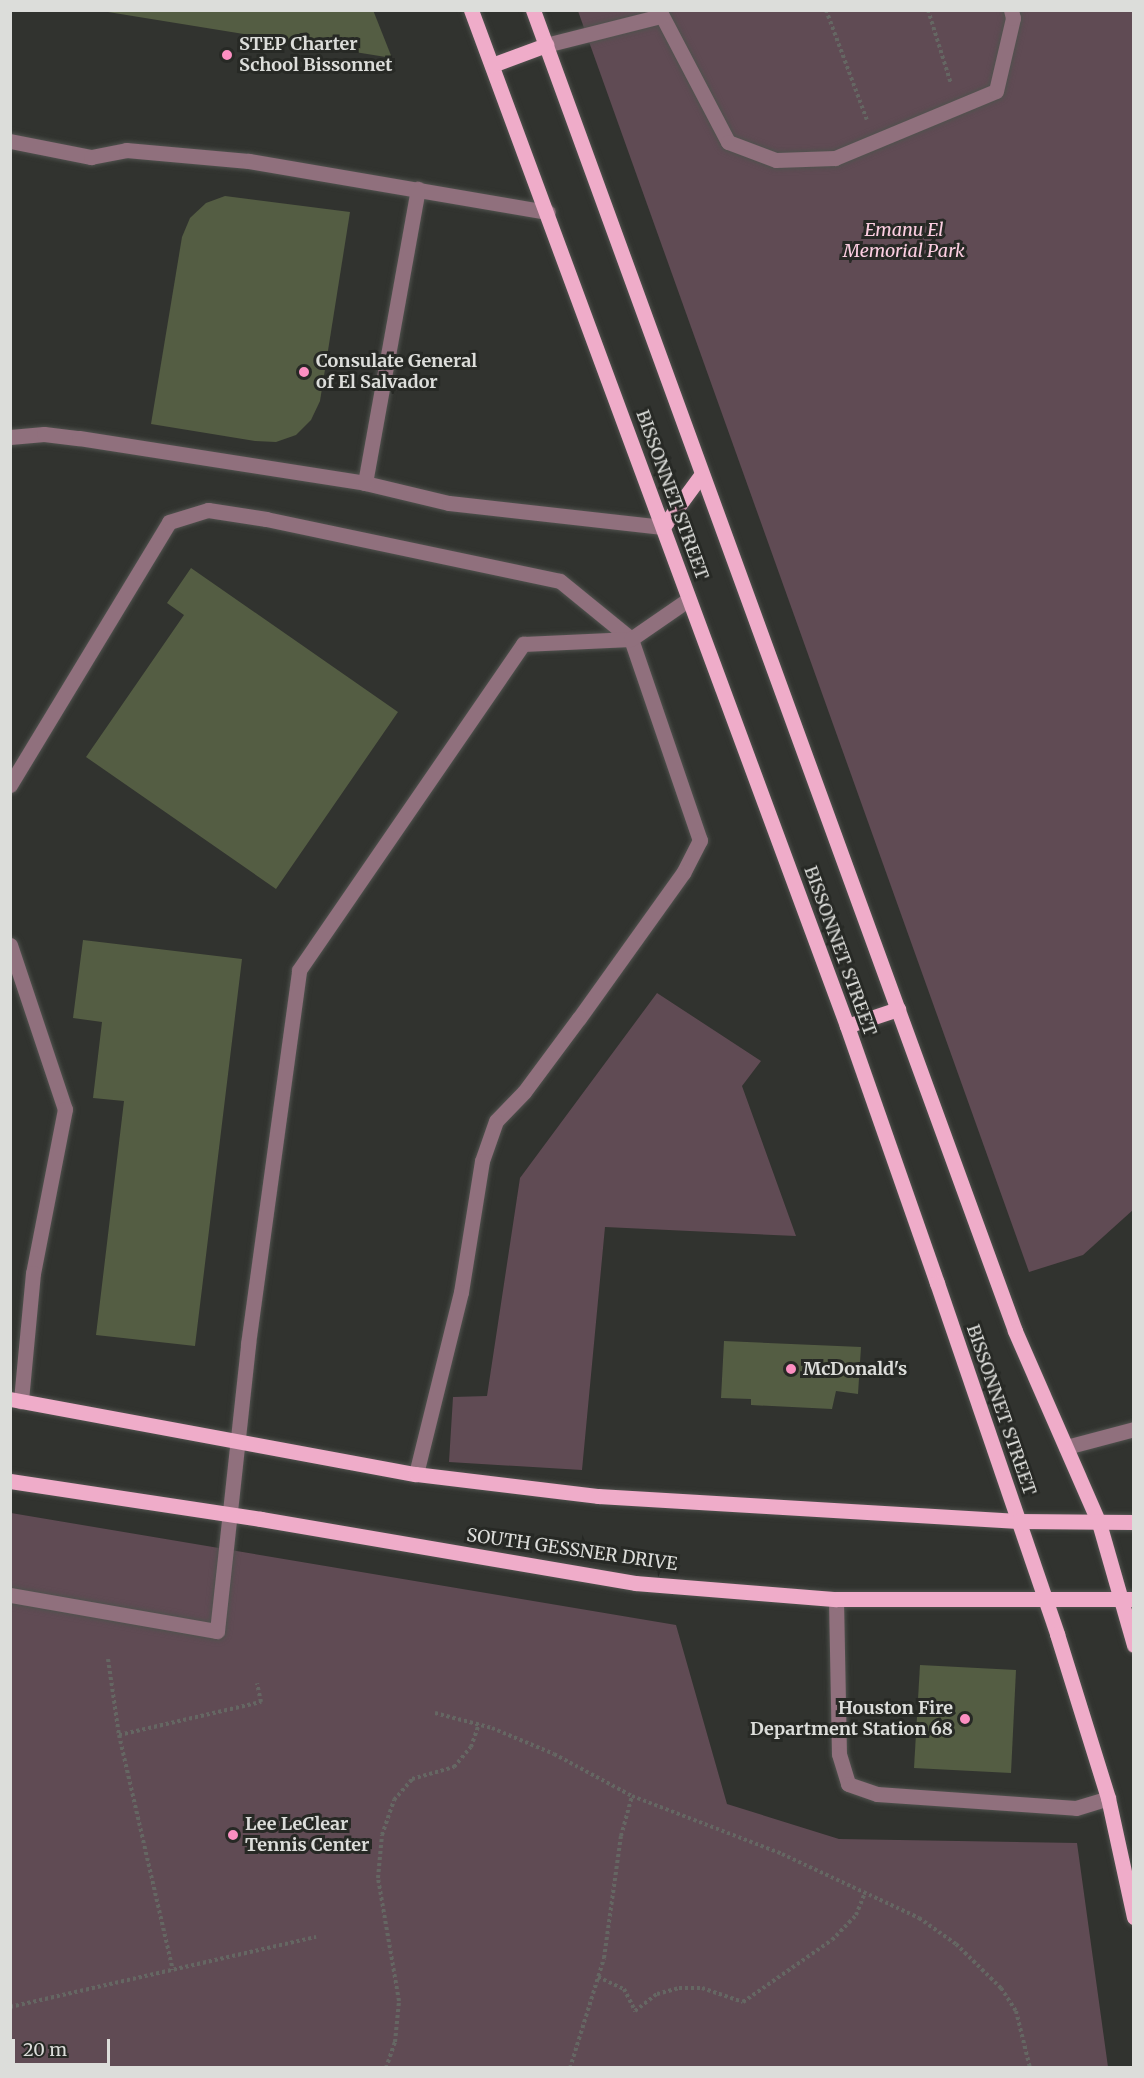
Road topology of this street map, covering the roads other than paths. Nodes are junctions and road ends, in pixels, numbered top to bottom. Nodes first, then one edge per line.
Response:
1 (471, 10) edge
2 (533, 10) edge
3 (1011, 10) edge
4 (660, 13) edge
5 (546, 45) junction
6 (492, 65) junction
7 (10, 141) edge
8 (418, 189) junction
9 (548, 212) junction
10 (10, 437) edge
11 (701, 475) junction
12 (365, 483) junction
13 (663, 527) junction
14 (689, 598) junction
15 (631, 639) junction
16 (10, 785) edge
17 (10, 945) edge
18 (898, 1009) junction
19 (847, 1026) junction
20 (16, 1400) edge
21 (1134, 1430) edge
22 (237, 1440) junction
23 (1066, 1447) junction
24 (416, 1474) junction
25 (10, 1480) edge
26 (230, 1514) junction
27 (1018, 1521) junction
28 (1134, 1522) edge
29 (1099, 1523) junction
30 (10, 1595) edge
31 (836, 1599) junction
32 (1127, 1599) edge
33 (1046, 1600) junction
34 (1134, 1645) edge
35 (1108, 1798) junction
36 (1134, 1917) edge

1 - 6 main road, BISSONNET STREET
2 - 5 main road, BISSONNET STREET
3 - 4 lane
4 - 5 lane
5 - 6 main road
5 - 11 main road, BISSONNET STREET
6 - 9 main road, BISSONNET STREET
7 - 8 lane
8 - 9 lane
8 - 12 lane
9 - 13 main road, BISSONNET STREET
10 - 12 lane
11 - 13 main road
11 - 18 main road, BISSONNET STREET
12 - 13 lane
13 - 14 main road, BISSONNET STREET
14 - 15 lane
14 - 19 main road, BISSONNET STREET
15 - 16 lane
15 - 22 lane
15 - 24 lane
17 - 20 lane
18 - 19 main road
18 - 23 main road, BISSONNET STREET
19 - 27 main road, BISSONNET STREET
20 - 22 main road
21 - 23 lane
22 - 24 main road
22 - 26 lane
23 - 29 main road, BISSONNET STREET
24 - 27 main road
25 - 26 main road, SOUTH GESSNER DRIVE
26 - 30 lane
26 - 31 main road, SOUTH GESSNER DRIVE
27 - 29 main road
27 - 33 main road, BISSONNET STREET
28 - 29 main road
29 - 32 main road, BISSONNET STREET
31 - 33 main road, SOUTH GESSNER DRIVE
31 - 35 lane
32 - 33 main road, SOUTH GESSNER DRIVE
32 - 34 main road, BISSONNET STREET
33 - 35 main road, BISSONNET STREET
35 - 36 main road, BISSONNET STREET

